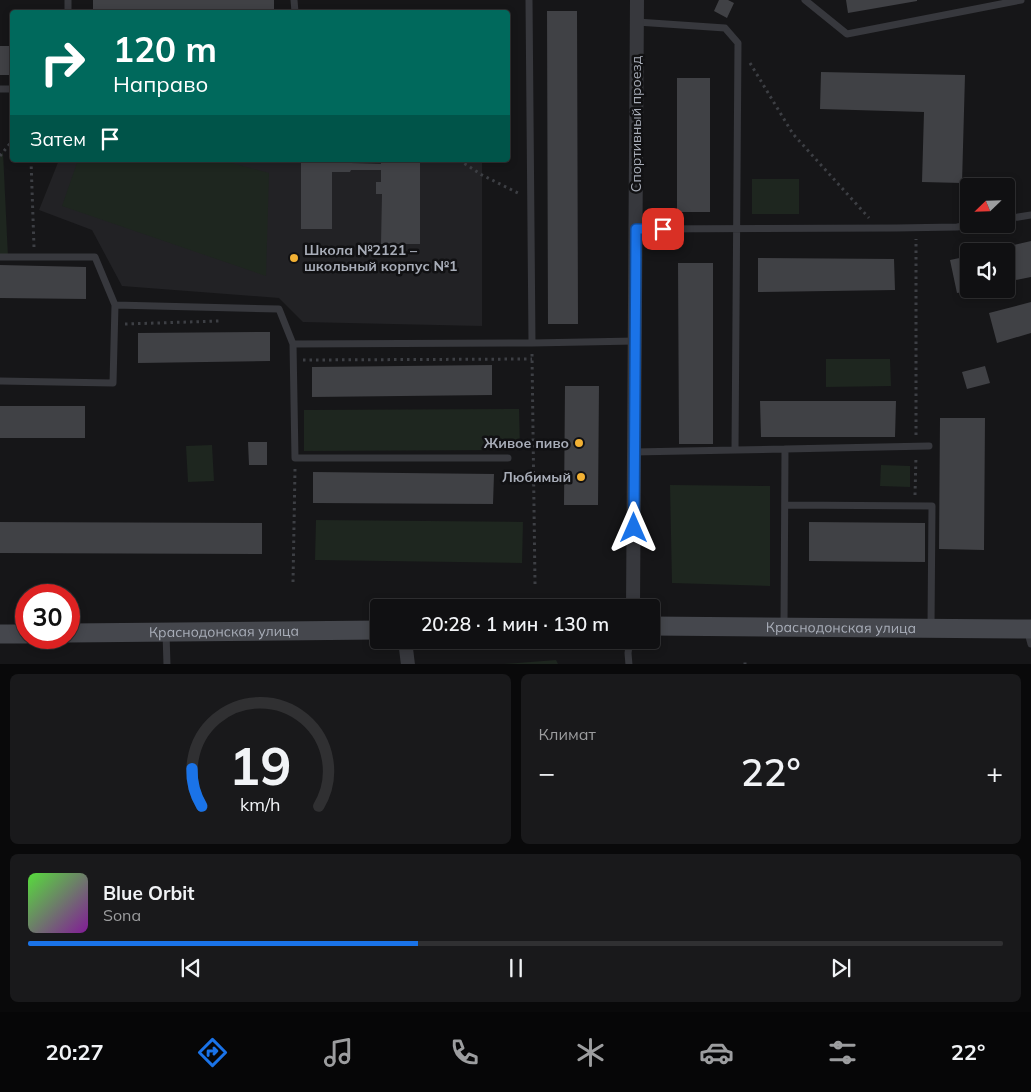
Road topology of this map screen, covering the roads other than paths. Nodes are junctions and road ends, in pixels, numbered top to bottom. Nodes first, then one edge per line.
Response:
1 (529, 0) edge
2 (637, 0) edge
3 (805, 0) edge
4 (1021, 0) edge
5 (637, 22) junction
6 (1031, 215) edge
7 (1015, 218) edge
8 (960, 227) edge
9 (636, 229) junction
10 (737, 230) junction
11 (0, 258) edge
12 (115, 305) junction
13 (635, 340) junction
14 (293, 344) junction
15 (532, 344) junction
16 (0, 381) edge
17 (929, 446) dead end
18 (785, 449) junction
19 (735, 450) junction
20 (634, 452) junction
21 (508, 458) dead end
22 (786, 505) junction
23 (633, 599) edge
24 (660, 626) edge
25 (784, 627) junction
26 (931, 628) junction
27 (370, 630) edge
28 (166, 632) junction
29 (80, 633) edge
30 (0, 634) edge
31 (15, 634) edge
32 (1030, 634) edge
33 (406, 649) edge
34 (628, 649) edge
35 (166, 664) edge
36 (408, 664) edge
37 (629, 664) edge

1 - 15 lane
2 - 5 street, Спортивный проезд
3 - 4 lane
5 - 9 street, Спортивный проезд
5 - 10 lane
6 - 7 lane
8 - 10 lane
9 - 10 lane
9 - 13 street, Спортивный проезд
10 - 19 lane
11 - 12 lane
12 - 14 lane
12 - 16 lane
13 - 15 lane
13 - 20 street, Спортивный проезд
14 - 15 lane
14 - 21 lane
17 - 18 lane
18 - 19 lane
18 - 22 lane
19 - 20 lane
20 - 23 street, Спортивный проезд
22 - 25 lane
22 - 26 lane
24 - 25 main road, Краснодонская улица
25 - 26 main road, Краснодонская улица
26 - 32 main road, Краснодонская улица
27 - 28 main road, Краснодонская улица
28 - 29 main road, Краснодонская улица
28 - 35 lane
30 - 31 main road
33 - 36 street
34 - 37 lane

